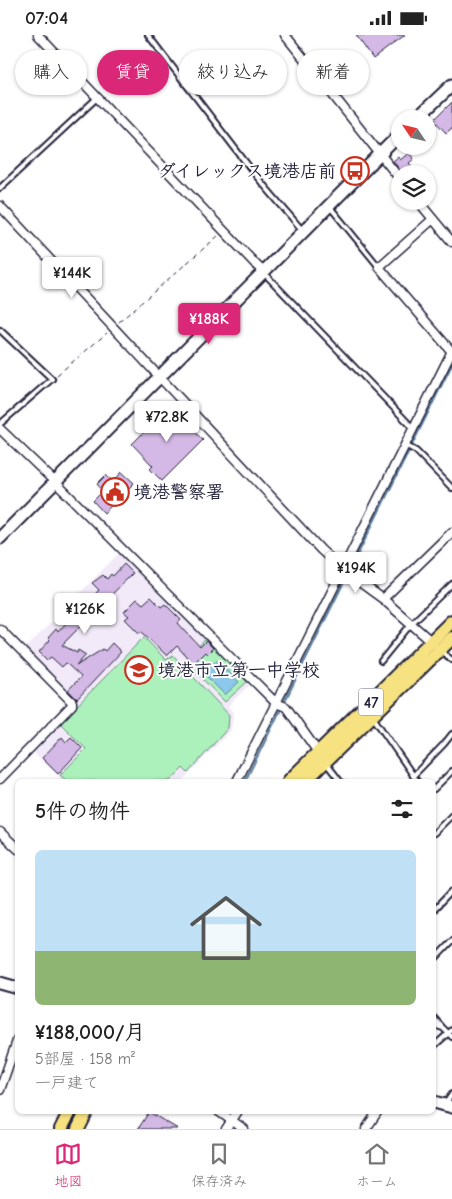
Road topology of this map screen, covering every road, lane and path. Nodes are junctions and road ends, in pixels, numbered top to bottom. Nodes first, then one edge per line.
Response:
1 (38, 35) edge
2 (148, 35) edge
3 (285, 35) edge
4 (452, 85) edge
5 (98, 97) junction
6 (426, 110) edge
7 (391, 143) edge
8 (379, 154) junction
9 (391, 168) edge
10 (0, 187) edge
11 (328, 205) junction
12 (0, 206) edge
13 (426, 210) edge
14 (433, 219) junction
15 (224, 231) junction
16 (303, 231) junction
17 (452, 242) edge
18 (379, 267) junction
19 (263, 272) junction
20 (114, 327) junction
21 (0, 330) edge
22 (452, 351) edge
23 (160, 377) junction
24 (52, 379) junction
25 (0, 424) edge
26 (414, 428) junction
27 (0, 429) edge
28 (405, 445) junction
29 (55, 482) junction
30 (452, 488) edge
31 (452, 532) edge
32 (0, 539) edge
33 (343, 570) junction
34 (452, 584) edge
35 (383, 599) junction
36 (452, 621) edge
37 (411, 624) junction
38 (0, 629) edge
39 (452, 638) edge
40 (436, 646) junction
41 (452, 660) edge
42 (381, 661) dead end
43 (276, 703) junction
44 (372, 715) junction
45 (452, 734) edge
46 (322, 757) junction
47 (452, 771) edge
48 (413, 776) junction
49 (0, 779) edge
50 (238, 779) edge
51 (292, 779) edge
52 (306, 779) edge
53 (338, 779) edge
54 (415, 779) edge
55 (436, 787) edge
56 (452, 815) edge
57 (436, 831) edge
58 (0, 832) edge
59 (15, 846) edge
60 (452, 891) edge
61 (436, 906) edge
62 (452, 941) edge
63 (436, 958) edge
64 (0, 983) edge
65 (15, 987) edge
66 (436, 1020) edge
67 (436, 1026) edge
68 (443, 1028) junction
69 (451, 1033) edge
70 (436, 1044) edge
71 (15, 1047) edge
72 (0, 1090) edge
73 (452, 1094) edge
74 (443, 1105) edge
75 (68, 1114) edge
76 (86, 1114) edge
77 (222, 1114) edge
78 (236, 1114) edge
79 (376, 1114) edge
80 (231, 1120) junction
81 (61, 1129) edge
82 (78, 1129) edge
83 (226, 1129) edge
84 (244, 1129) edge
85 (366, 1129) edge

1 - 5 street
2 - 16 lane
3 - 8 street
4 - 6 street
5 - 10 lane
5 - 15 street
7 - 8 street
8 - 9 street
8 - 11 street
11 - 16 street
11 - 18 lane
12 - 20 street
13 - 14 street
14 - 17 street
14 - 18 street
15 - 19 street
15 - 20 path
16 - 19 street
18 - 22 street
19 - 23 street
19 - 26 lane
20 - 23 street
20 - 24 path
21 - 24 lane
22 - 26 street
23 - 29 street
23 - 33 street
24 - 25 lane
26 - 28 street
27 - 29 street
28 - 30 lane
28 - 33 street
29 - 32 street
29 - 43 street
31 - 35 street
33 - 35 street
33 - 43 street
34 - 37 lane
35 - 37 street
36 - 40 main road, 47
37 - 40 street
37 - 42 lane
38 - 49 street
39 - 40 main road, 47
40 - 41 lane
40 - 44 main road, 47
40 - 46 main road, 47
43 - 46 street
43 - 50 street
44 - 46 main road, 47
44 - 48 lane
45 - 48 lane
46 - 51 main road, 47
46 - 52 main road, 47
46 - 53 lane
47 - 55 lane
48 - 54 lane
56 - 57 lane
58 - 59 street
60 - 61 lane
62 - 63 lane
64 - 65 street
66 - 68 lane
67 - 68 lane
68 - 69 lane
69 - 70 lane
71 - 72 street
73 - 74 lane
75 - 81 main road
76 - 82 main road
77 - 80 street
78 - 80 street
79 - 85 street
80 - 83 street
80 - 84 street

